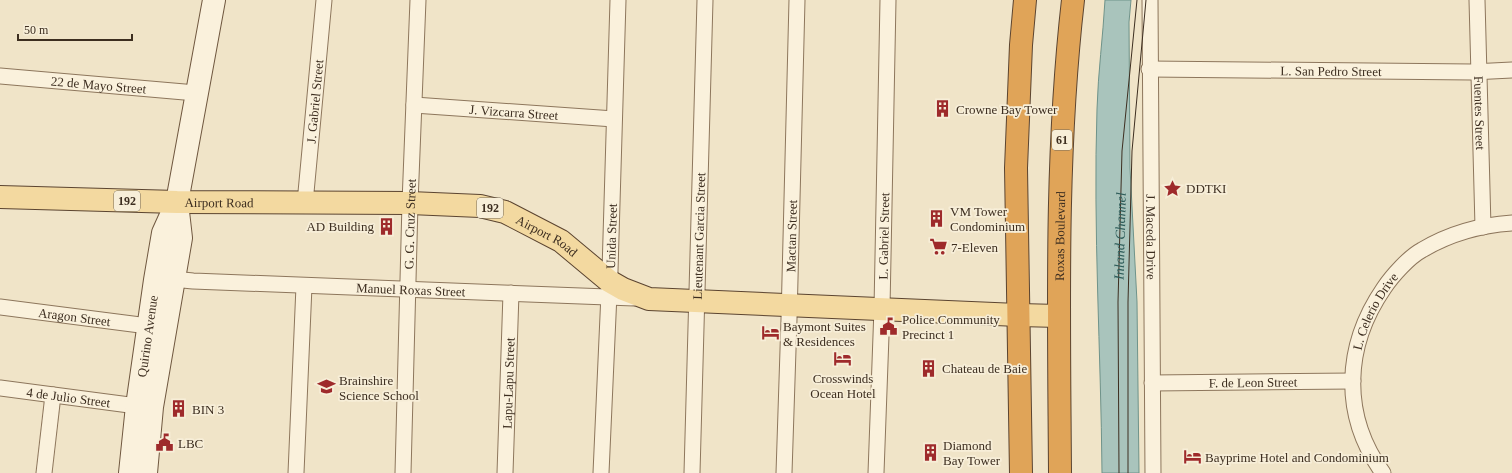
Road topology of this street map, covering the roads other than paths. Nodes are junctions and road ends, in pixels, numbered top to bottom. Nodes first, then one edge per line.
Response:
1 (214, 0) edge
2 (324, 0) edge
3 (418, 0) edge
4 (618, 0) edge
5 (705, 0) edge
6 (797, 0) edge
7 (888, 0) edge
8 (1025, 0) edge
9 (1073, 0) edge
10 (1150, 0) edge
11 (1478, 0) edge
12 (1149, 70) junction
13 (1512, 70) edge
14 (1480, 71) junction
15 (0, 76) edge
16 (196, 93) junction
17 (414, 105) junction
18 (614, 120) junction
19 (0, 197) edge
20 (177, 202) junction
21 (305, 203) junction
22 (410, 204) junction
23 (1512, 223) edge
24 (1483, 227) junction
25 (173, 279) junction
26 (304, 286) junction
27 (408, 289) junction
28 (609, 289) junction
29 (511, 293) junction
30 (696, 301) junction
31 (789, 305) junction
32 (0, 307) edge
33 (882, 308) junction
34 (1019, 315) junction
35 (1059, 316) junction
36 (148, 326) junction
37 (1353, 381) junction
38 (1152, 383) junction
39 (0, 388) edge
40 (53, 395) junction
41 (137, 406) junction
42 (44, 473) edge
43 (130, 473) edge
44 (146, 473) edge
45 (296, 473) edge
46 (403, 473) edge
47 (505, 473) edge
48 (601, 473) edge
49 (692, 473) edge
50 (784, 473) edge
51 (876, 473) edge
52 (1022, 473) edge
53 (1060, 473) edge
54 (1153, 473) edge
55 (1383, 473) edge

1 - 16 main road, Quirino Avenue
2 - 21 street, J. Gabriel Street
3 - 17 street, G. G. Cruz Street
4 - 18 street, Unida Street
5 - 30 street, Lieutenant Garcia Street
6 - 31 street, Mactan Street
7 - 33 street, L. Gabriel Street
8 - 34 highway
9 - 35 highway, Roxas Boulevard / 61
10 - 12 street, J. Maceda Drive
11 - 14 street, Fuentes Street
12 - 14 street, L. San Pedro Street
12 - 38 street, J. Maceda Drive
13 - 14 street, L. San Pedro Street
14 - 24 street, Fuentes Street
15 - 16 street, 22 de Mayo Street
16 - 20 main road, Quirino Avenue
17 - 18 street, J. Vizcarra Street
17 - 22 street, G. G. Cruz Street
18 - 28 street, Unida Street
19 - 20 main road, Airport Road / 192
20 - 21 main road, Airport Road / 192
20 - 25 main road, Quirino Avenue
20 - 36 main road, Quirino Avenue
21 - 22 main road, Airport Road / 192
22 - 27 street, G. G. Cruz Street
22 - 28 main road, Airport Road / 192
23 - 24 street, L. Celerio Drive
24 - 37 street, L. Celerio Drive
25 - 26 street, Manuel Roxas Street
25 - 44 main road, Quirino Avenue
26 - 27 street, Manuel Roxas Street
26 - 45 street
27 - 29 street, Manuel Roxas Street
27 - 46 street, G. G. Cruz Street
28 - 29 street, Manuel Roxas Street
28 - 30 main road, Airport Road / 192
28 - 48 street, Unida Street
29 - 47 street, Lapu-Lapu Street
30 - 31 main road, Airport Road / 192
30 - 49 street, Lieutenant Garcia Street
31 - 33 main road, Airport Road / 192
31 - 50 street, Mactan Street
32 - 36 street, Aragon Street
33 - 34 main road, Airport Road / 192
33 - 51 street, L. Gabriel Street
34 - 35 main road, Airport Road / 192
34 - 52 highway
35 - 53 highway, Roxas Boulevard / 61
36 - 41 main road, Quirino Avenue
37 - 38 street, F. de Leon Street
37 - 55 street, L. Celerio Drive
38 - 54 street, J. Maceda Drive
39 - 40 street, 4 de Julio Street
40 - 41 street, 4 de Julio Street
40 - 42 street
41 - 43 main road, Quirino Avenue

